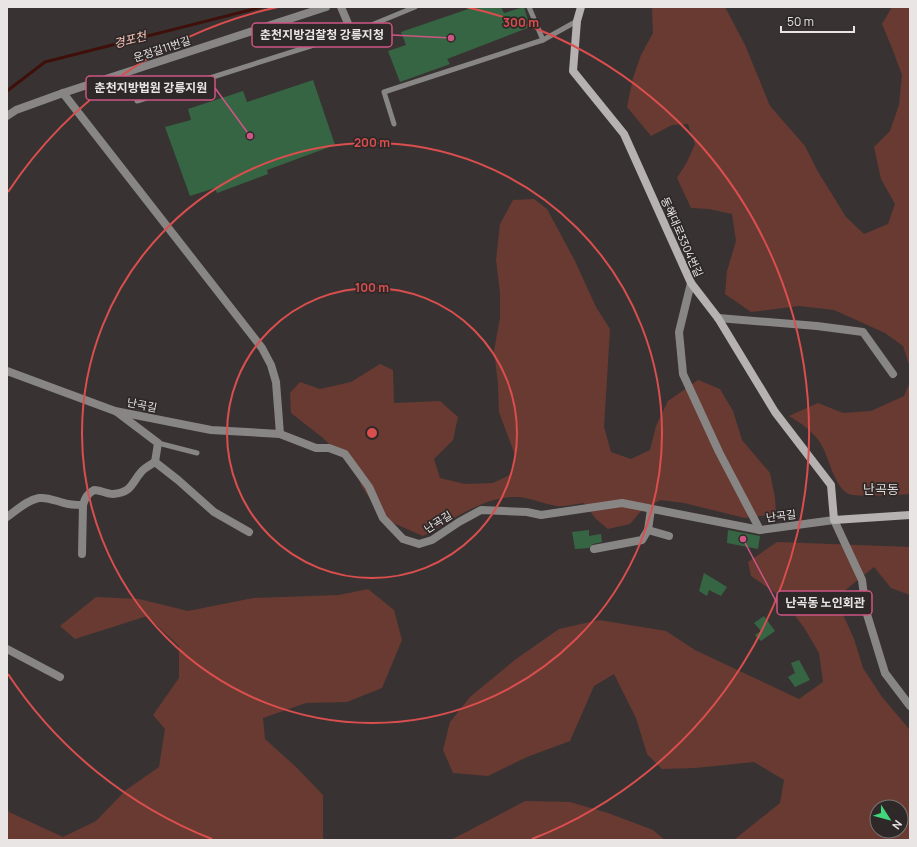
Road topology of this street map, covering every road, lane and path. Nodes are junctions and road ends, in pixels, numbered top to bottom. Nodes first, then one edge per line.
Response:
1 (326, 7) edge
2 (415, 7) edge
3 (529, 7) edge
4 (581, 7) edge
5 (341, 9) edge
6 (577, 21) junction
7 (352, 33) junction
8 (543, 40) junction
9 (63, 93) junction
10 (137, 101) dead end
11 (7, 116) edge
12 (394, 124) dead end
13 (691, 284) junction
14 (718, 318) junction
15 (7, 371) edge
16 (893, 374) dead end
17 (115, 411) junction
18 (280, 434) junction
19 (158, 443) junction
20 (197, 453) dead end
21 (155, 462) junction
22 (83, 505) junction
23 (651, 509) junction
24 (910, 515) edge
25 (7, 517) edge
26 (834, 520) junction
27 (648, 530) junction
28 (760, 530) junction
29 (249, 532) dead end
30 (668, 536) dead end
31 (594, 549) dead end
32 (82, 554) dead end
33 (7, 649) edge
34 (60, 677) dead end
35 (910, 706) edge

1 - 9 street, 운정길11번길
2 - 7 lane
3 - 8 lane
4 - 6 street, 동해대로3304번길
5 - 7 street
6 - 8 lane
6 - 13 street, 동해대로3304번길
7 - 10 lane
8 - 12 lane
9 - 11 street, 운정길11번길
9 - 18 street
13 - 14 street, 동해대로3304번길
13 - 28 street
14 - 16 street
14 - 26 street, 동해대로3304번길
15 - 17 street, 난곡길
17 - 18 street, 난곡길
17 - 19 street
18 - 23 street, 난곡길
19 - 20 lane
19 - 21 street
21 - 22 street
21 - 29 street
22 - 25 street
22 - 32 street
23 - 27 street
23 - 28 street, 난곡길
24 - 26 street, 난곡길
26 - 28 street, 난곡길
26 - 35 street
27 - 30 street
27 - 31 street
33 - 34 street

